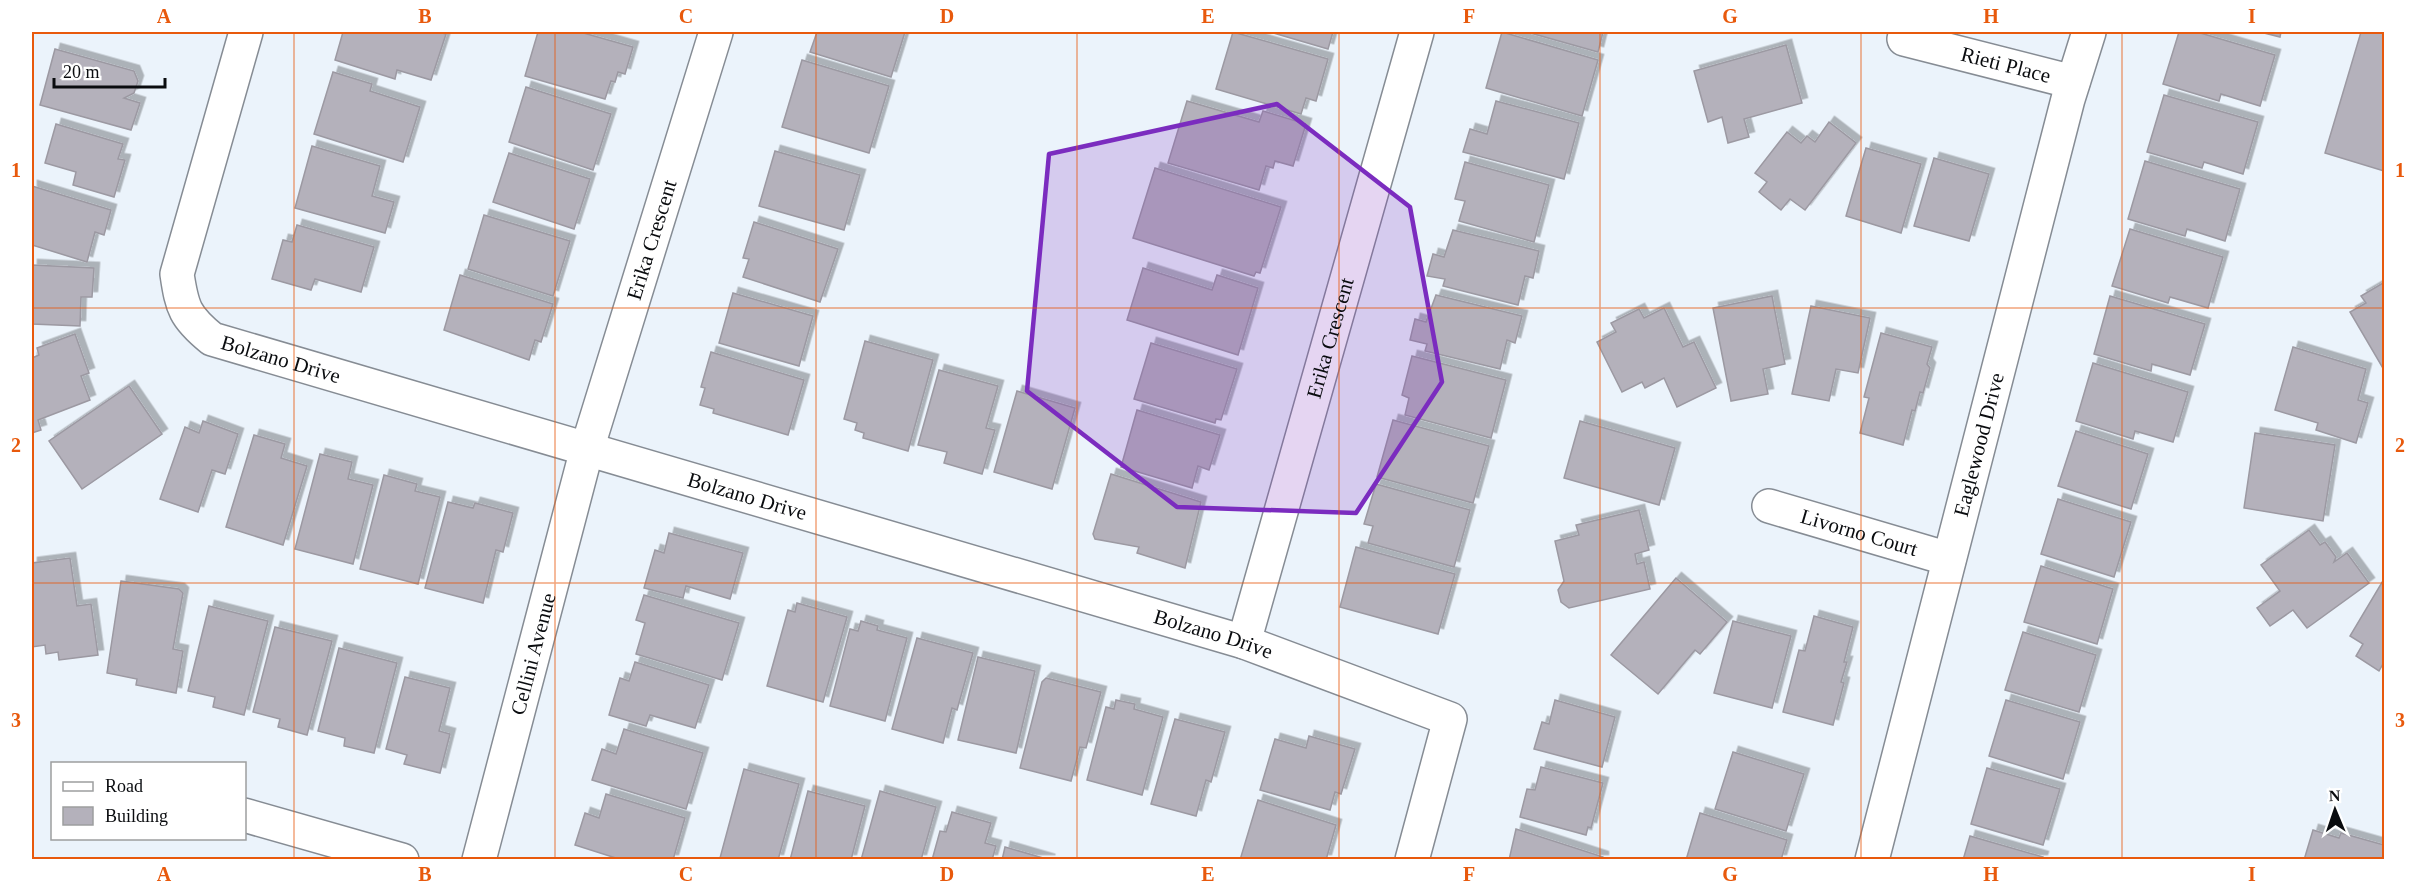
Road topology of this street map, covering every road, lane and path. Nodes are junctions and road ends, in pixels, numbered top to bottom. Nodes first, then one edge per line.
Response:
1 (716, 32) edge
2 (1417, 32) edge
3 (2089, 32) edge
4 (238, 34) edge
5 (1904, 39) dead end
6 (2073, 82) junction
7 (587, 449) junction
8 (1769, 506) dead end
9 (1949, 559) junction
10 (1245, 642) junction
11 (246, 816) edge
12 (402, 860) edge
13 (479, 860) edge
14 (1412, 860) edge
15 (1872, 860) edge

1 - 7 street, Erika Crescent
2 - 10 street, Erika Crescent
3 - 6 street, Eaglewood Drive
4 - 7 street, Bolzano Drive
5 - 6 street, Rieti Place
6 - 9 street, Eaglewood Drive
7 - 10 street, Bolzano Drive
7 - 13 street, Cellini Avenue
8 - 9 street, Livorno Court
9 - 15 street, Eaglewood Drive
10 - 14 street, Bolzano Drive
11 - 12 street

